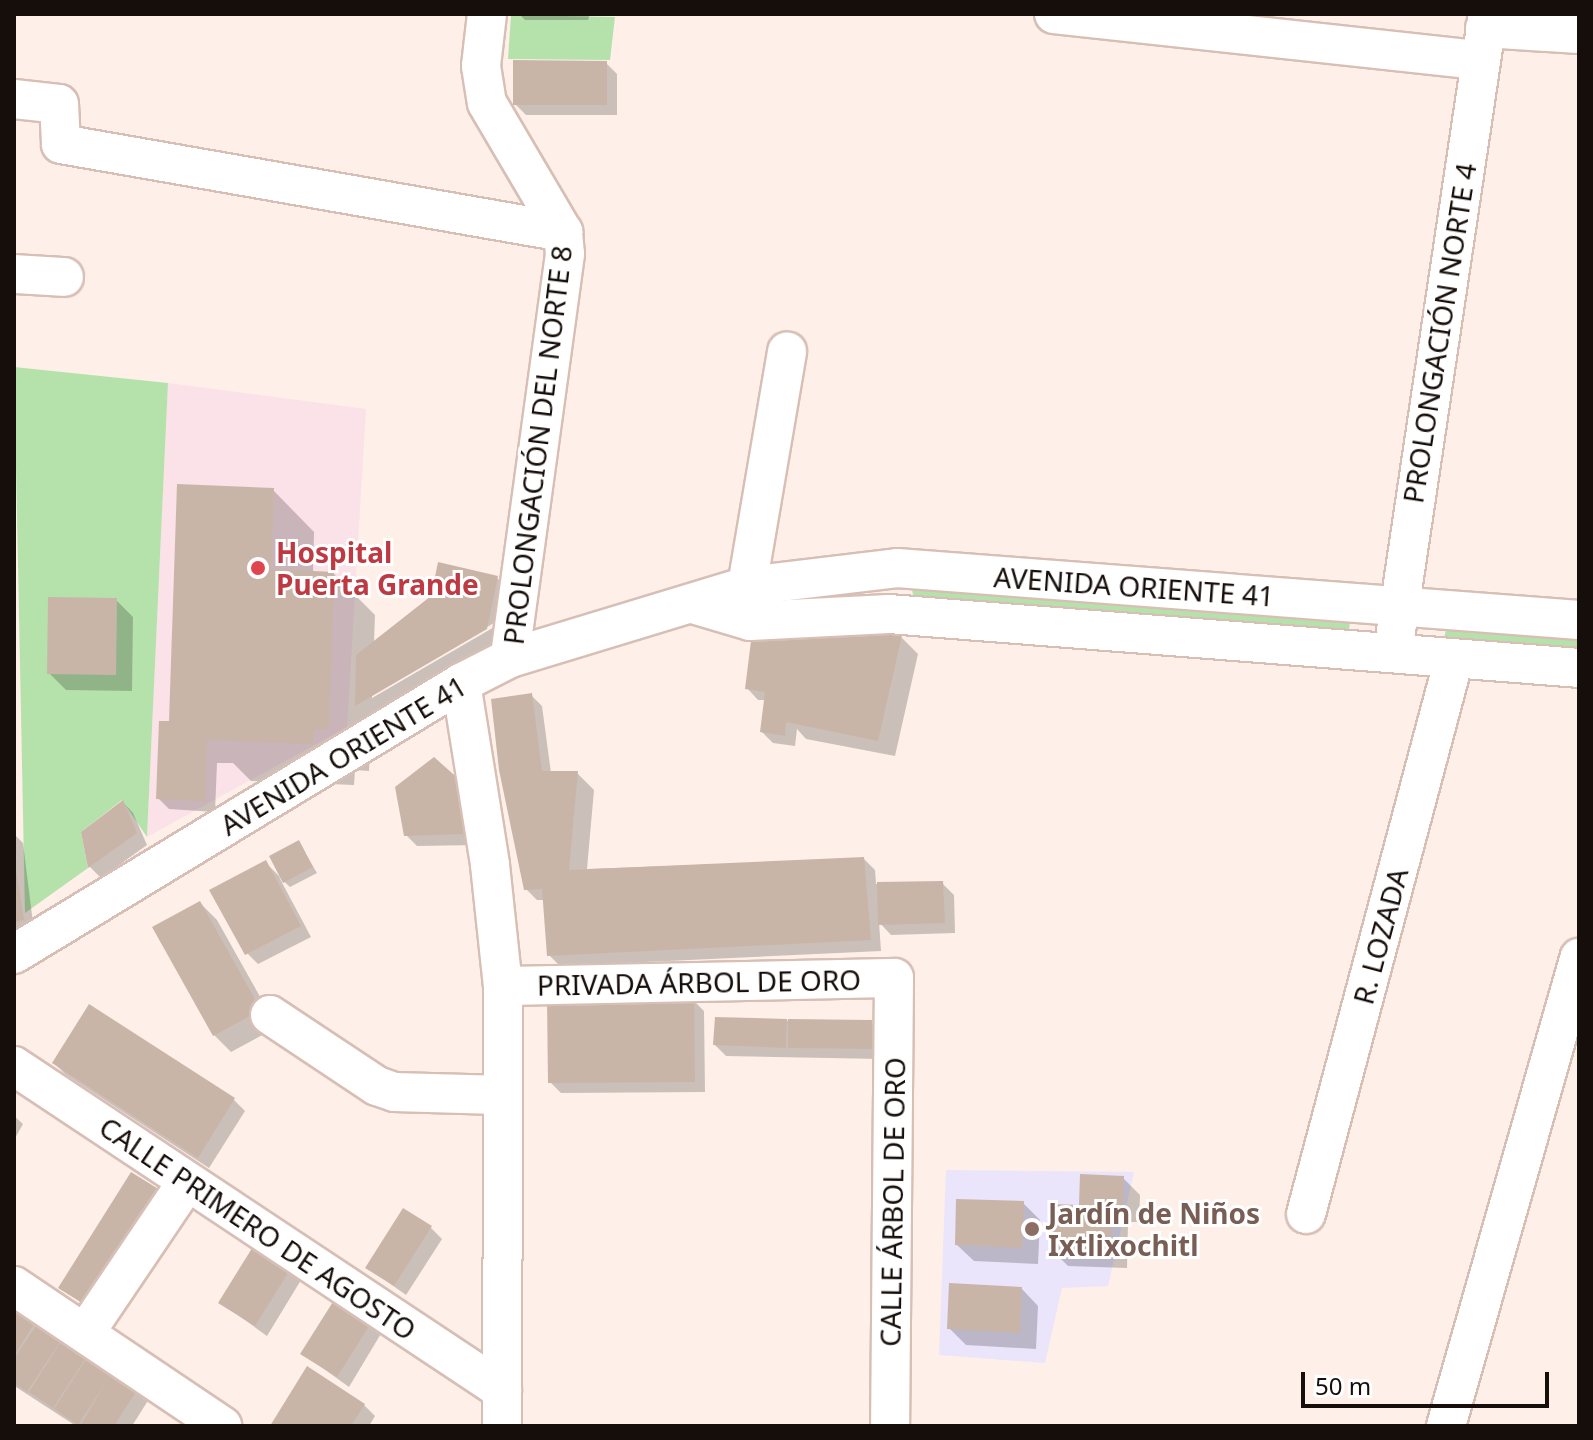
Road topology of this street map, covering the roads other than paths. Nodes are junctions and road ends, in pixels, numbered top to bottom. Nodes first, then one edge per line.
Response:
1 (487, 14) edge
2 (1054, 14) edge
3 (1484, 34) edge
4 (1579, 34) edge
5 (14, 99) edge
6 (563, 232) junction
7 (14, 274) edge
8 (64, 277) dead end
9 (787, 351) dead end
10 (748, 604) junction
11 (1398, 607) junction
12 (1579, 620) edge
13 (1394, 653) junction
14 (510, 658) junction
15 (1454, 659) junction
16 (1579, 668) edge
17 (461, 683) junction
18 (14, 954) edge
19 (1579, 958) edge
20 (894, 978) joint
21 (503, 986) junction
22 (270, 1015) dead end
23 (14, 1066) edge
24 (503, 1095) junction
25 (187, 1182) junction
26 (1306, 1214) dead end
27 (14, 1286) edge
28 (85, 1333) junction
29 (502, 1408) edge
30 (222, 1426) edge
31 (890, 1426) edge
32 (1446, 1426) edge

1 - 6 street, PROLONGACIÓN DEL NORTE 8
2 - 3 street
3 - 4 street
3 - 11 street, PROLONGACIÓN NORTE 4
5 - 6 street
6 - 14 street, PROLONGACIÓN DEL NORTE 8
7 - 8 street
9 - 10 street
10 - 11 street, AVENIDA ORIENTE 41
10 - 13 street, AVENIDA ORIENTE 41
10 - 14 street, AVENIDA ORIENTE 41
11 - 12 street, AVENIDA ORIENTE 41
11 - 13 street, PROLONGACIÓN NORTE 4
13 - 15 street, AVENIDA ORIENTE 41
14 - 17 street, AVENIDA ORIENTE 41
15 - 16 street, AVENIDA ORIENTE 41
15 - 26 street, R. LOZADA
17 - 18 street, AVENIDA ORIENTE 41
17 - 21 street
19 - 32 street
20 - 21 street, PRIVADA ÁRBOL DE ORO
20 - 31 street, CALLE ÁRBOL DE ORO
21 - 24 street
22 - 24 street
23 - 25 street, CALLE PRIMERO DE AGOSTO
24 - 29 street
25 - 28 street
25 - 29 street, CALLE PRIMERO DE AGOSTO
27 - 28 street
28 - 30 street

